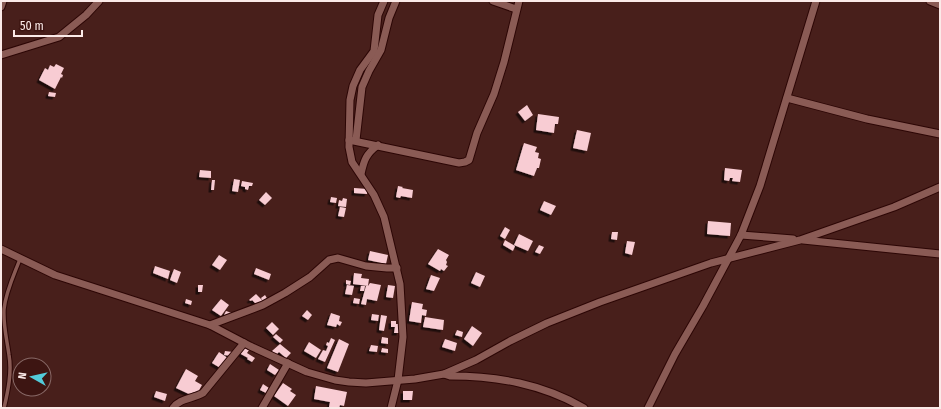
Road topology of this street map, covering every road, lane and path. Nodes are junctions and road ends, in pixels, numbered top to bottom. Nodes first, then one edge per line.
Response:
1 (3, 1) edge
2 (99, 1) edge
3 (384, 1) edge
4 (396, 1) edge
5 (493, 1) edge
6 (518, 1) edge
7 (816, 1) edge
8 (930, 1) edge
9 (940, 5) edge
10 (1, 7) edge
11 (516, 9) junction
12 (1, 55) edge
13 (787, 98) junction
14 (940, 134) edge
15 (352, 140) junction
16 (378, 145) junction
17 (361, 174) junction
18 (940, 187) edge
19 (742, 235) junction
20 (800, 240) junction
21 (1, 249) edge
22 (940, 254) edge
23 (20, 258) junction
24 (729, 258) junction
25 (397, 268) junction
26 (210, 325) junction
27 (244, 343) junction
28 (288, 364) junction
29 (444, 374) junction
30 (398, 380) junction
31 (4, 408) edge
32 (173, 408) edge
33 (262, 408) edge
34 (391, 408) edge
35 (584, 408) edge
36 (648, 408) edge

1 - 10 street
2 - 12 street
3 - 15 street
4 - 15 street
5 - 11 street
6 - 11 street
7 - 13 street
8 - 9 street
11 - 16 street
13 - 14 street
13 - 19 street
15 - 16 street
15 - 17 street
16 - 17 street
17 - 25 street
18 - 20 street
19 - 20 street
19 - 24 street
20 - 22 street
20 - 24 street
21 - 23 street
23 - 26 street
23 - 31 lane
24 - 29 street
24 - 36 street
25 - 26 street
25 - 30 street
26 - 27 street
27 - 28 street
27 - 32 street
28 - 30 street
28 - 33 street
29 - 30 street
29 - 35 street
30 - 34 street

